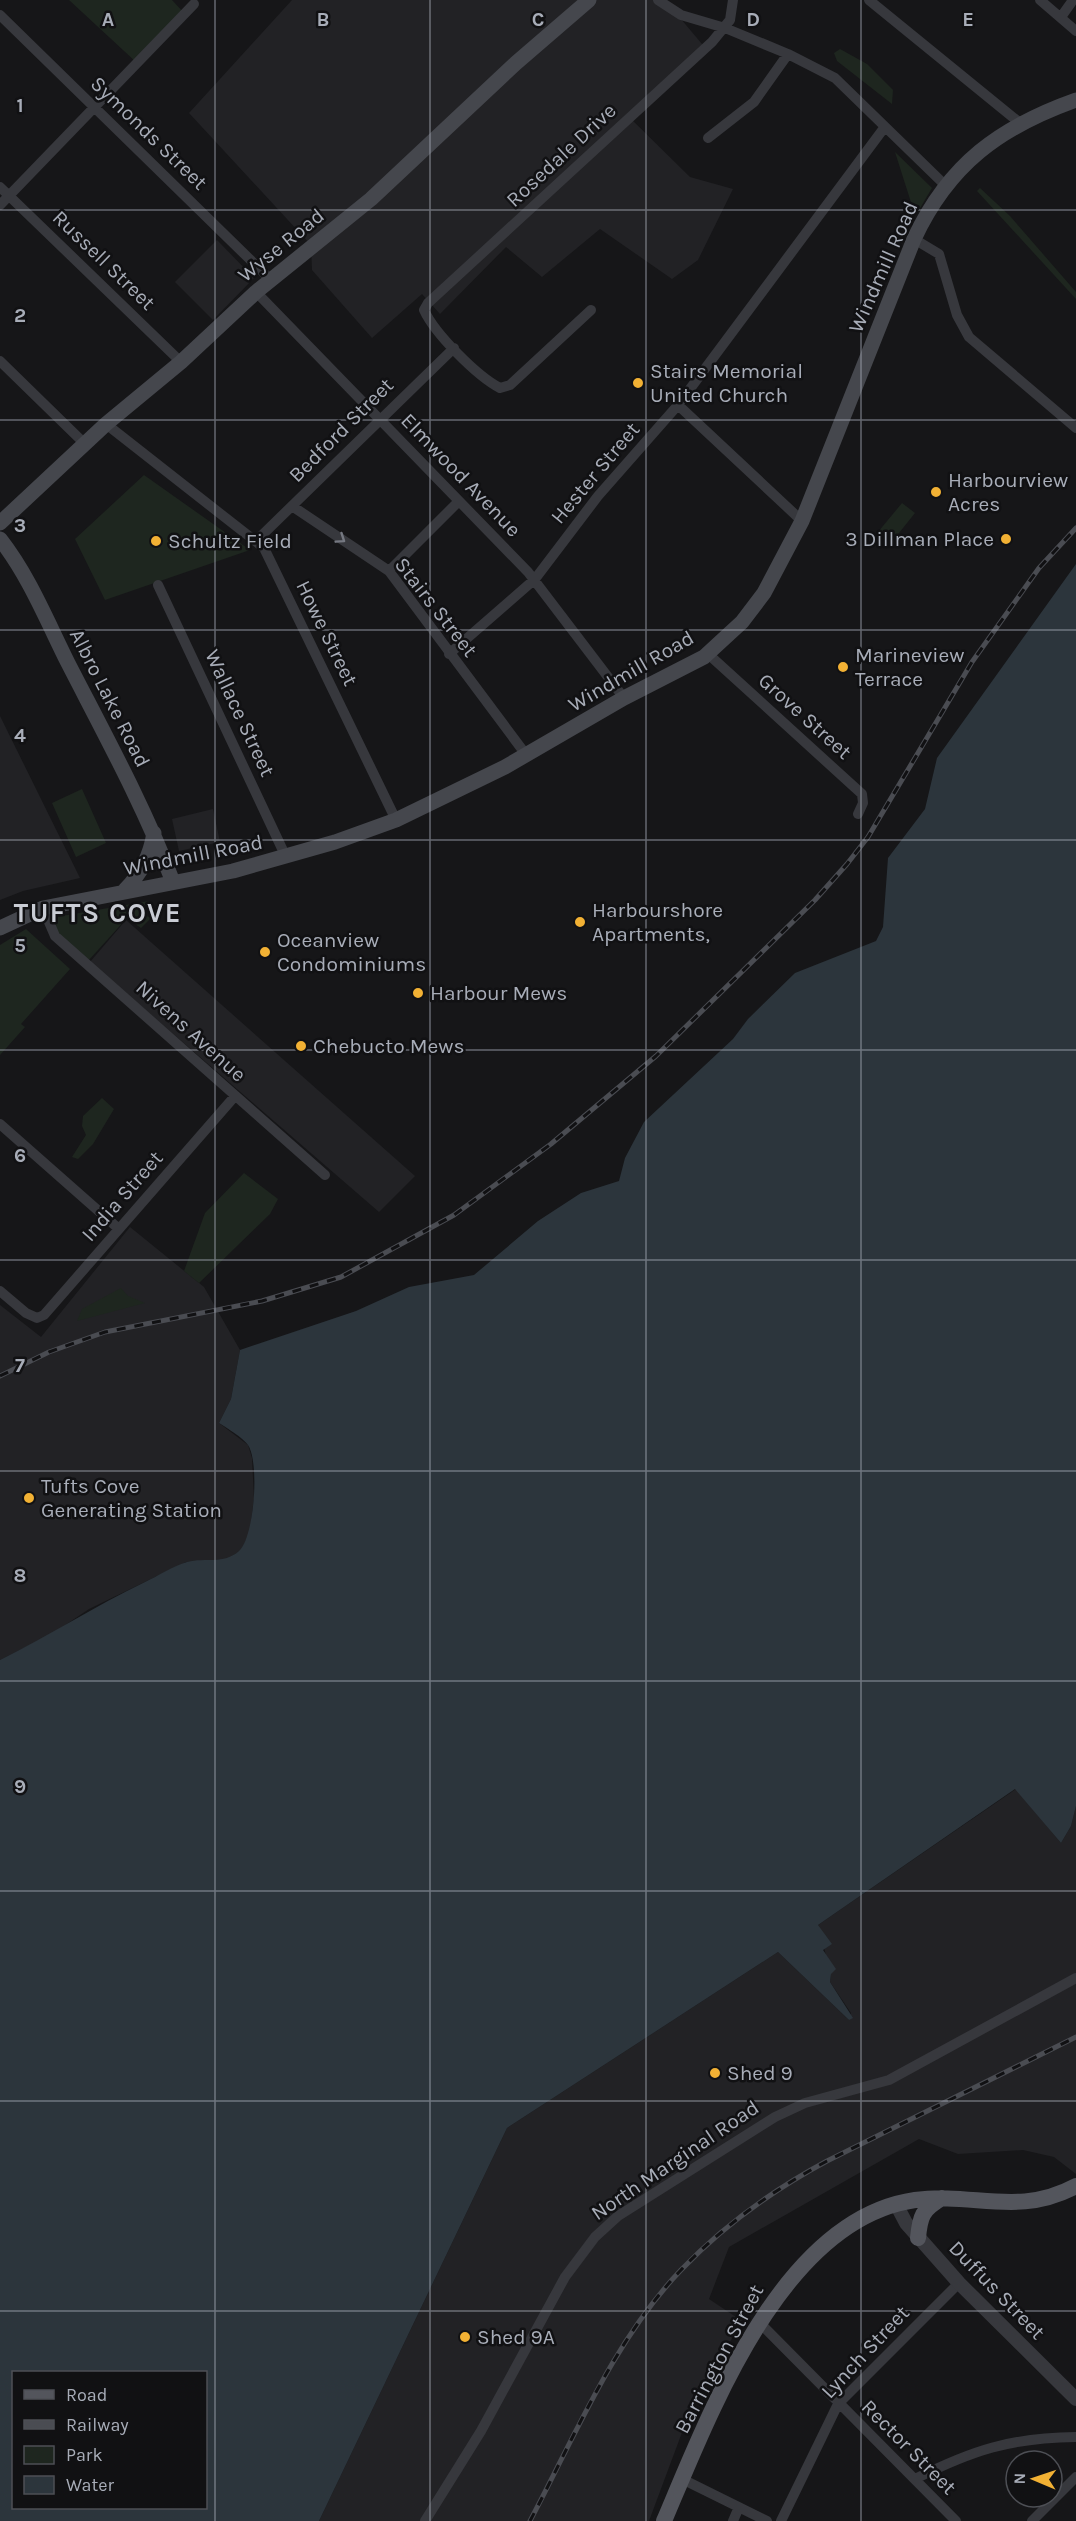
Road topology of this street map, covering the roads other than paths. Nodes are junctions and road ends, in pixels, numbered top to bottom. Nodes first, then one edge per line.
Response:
1 (589, 0) edge
2 (658, 0) edge
3 (733, 0) edge
4 (869, 0) edge
5 (1040, 0) edge
6 (1073, 0) edge
7 (194, 4) dead end
8 (0, 15) edge
9 (1060, 17) junction
10 (725, 28) junction
11 (1076, 31) edge
12 (788, 54) junction
13 (1076, 100) edge
14 (93, 106) junction
15 (1020, 123) junction
16 (884, 128) junction
17 (708, 138) dead end
18 (946, 186) junction
19 (0, 187) edge
20 (9, 195) junction
21 (0, 205) edge
22 (914, 239) junction
23 (271, 280) junction
24 (256, 292) junction
25 (591, 310) dead end
26 (454, 348) junction
27 (0, 361) edge
28 (181, 362) junction
29 (678, 405) junction
30 (379, 419) junction
31 (106, 424) junction
32 (1076, 428) edge
33 (85, 444) junction
34 (459, 501) junction
35 (292, 506) junction
36 (802, 521) junction
37 (0, 523) edge
38 (0, 539) edge
39 (257, 540) junction
40 (389, 571) junction
41 (535, 579) junction
42 (158, 585) dead end
43 (707, 653) junction
44 (449, 654) junction
45 (624, 698) junction
46 (527, 756) junction
47 (858, 814) dead end
48 (396, 820) junction
49 (154, 833) junction
50 (286, 857) junction
51 (173, 882) junction
52 (124, 890) junction
53 (43, 908) junction
54 (0, 928) edge
55 (235, 1096) junction
56 (0, 1124) edge
57 (325, 1175) dead end
58 (120, 1229) junction
59 (0, 1291) edge
60 (1076, 1978) edge
61 (1076, 2186) edge
62 (942, 2198) junction
63 (896, 2204) junction
64 (918, 2238) junction
65 (959, 2283) junction
66 (760, 2322) junction
67 (1076, 2400) edge
68 (838, 2404) junction
69 (1076, 2437) edge
70 (1076, 2476) edge
71 (682, 2479) junction
72 (915, 2479) junction
73 (739, 2507) junction
74 (425, 2521) edge
75 (664, 2521) edge
76 (733, 2521) edge
77 (767, 2521) edge
78 (781, 2521) edge
79 (956, 2521) edge
80 (1032, 2521) edge

1 - 23 main road, Wyse Road
2 - 10 street
3 - 10 street
4 - 15 street
5 - 9 street
6 - 9 street
7 - 14 street
8 - 14 street, Symonds Street
9 - 11 street
10 - 12 street
10 - 26 street, Rosedale Drive
12 - 16 street
12 - 17 street
13 - 15 main road, Windmill Road
14 - 20 street
14 - 23 street, Symonds Street
15 - 18 main road, Windmill Road
16 - 18 street
16 - 29 street, Hester Street
18 - 22 main road, Windmill Road
19 - 20 street, Russell Street
20 - 21 street
20 - 28 street, Russell Street
22 - 32 street
22 - 36 main road, Windmill Road
23 - 24 main road, Wyse Road
24 - 28 main road, Wyse Road
24 - 30 street, Elmwood Avenue
25 - 26 street
26 - 30 street, Bedford Street
27 - 33 street
28 - 31 main road, Wyse Road
29 - 36 street
29 - 41 street, Hester Street
30 - 34 street, Elmwood Avenue
30 - 35 street, Bedford Street
31 - 33 main road, Wyse Road
31 - 39 street, Howe Street
33 - 37 main road, Wyse Road
34 - 40 street
34 - 41 street, Elmwood Avenue
35 - 39 street, Bedford Street
35 -> 40 street, Stairs Street
36 - 43 main road, Windmill Road
38 - 49 main road, Albro Lake Road
39 - 48 street, Howe Street
40 - 44 street, Stairs Street
41 - 44 street, Hester Street
41 - 45 street, Elmwood Avenue
42 - 50 street, Wallace Street
43 - 45 main road, Windmill Road
43 - 47 street, Grove Street
44 - 46 street, Stairs Street
45 - 46 main road, Windmill Road
46 - 48 main road, Windmill Road
48 - 50 main road, Windmill Road
49 - 51 main road, Albro Lake Road
49 - 52 main road
50 - 51 main road, Windmill Road
51 - 52 main road, Windmill Road
52 - 53 main road, Windmill Road
53 - 54 main road, Windmill Road
53 - 55 street, Nivens Avenue
55 - 57 street, Nivens Avenue
55 - 58 street, India Street
56 - 58 street
58 - 59 street, India Street
60 - 74 street, North Marginal Road
61 - 62 main road, Barrington Street
62 - 63 main road, Barrington Street
62 - 64 main road
63 - 64 street, Duffus Street
63 - 66 main road, Barrington Street
64 - 65 street, Duffus Street
65 - 67 street, Duffus Street
65 - 68 street, Lynch Street
66 - 68 street, Rector Street
66 - 71 main road, Barrington Street
68 - 72 street, Rector Street
68 - 78 street, Lynch Street
69 - 72 street
70 - 80 street
71 - 73 street
71 - 75 main road, Barrington Street
72 - 79 street, Rector Street
73 - 76 street
73 - 77 street

